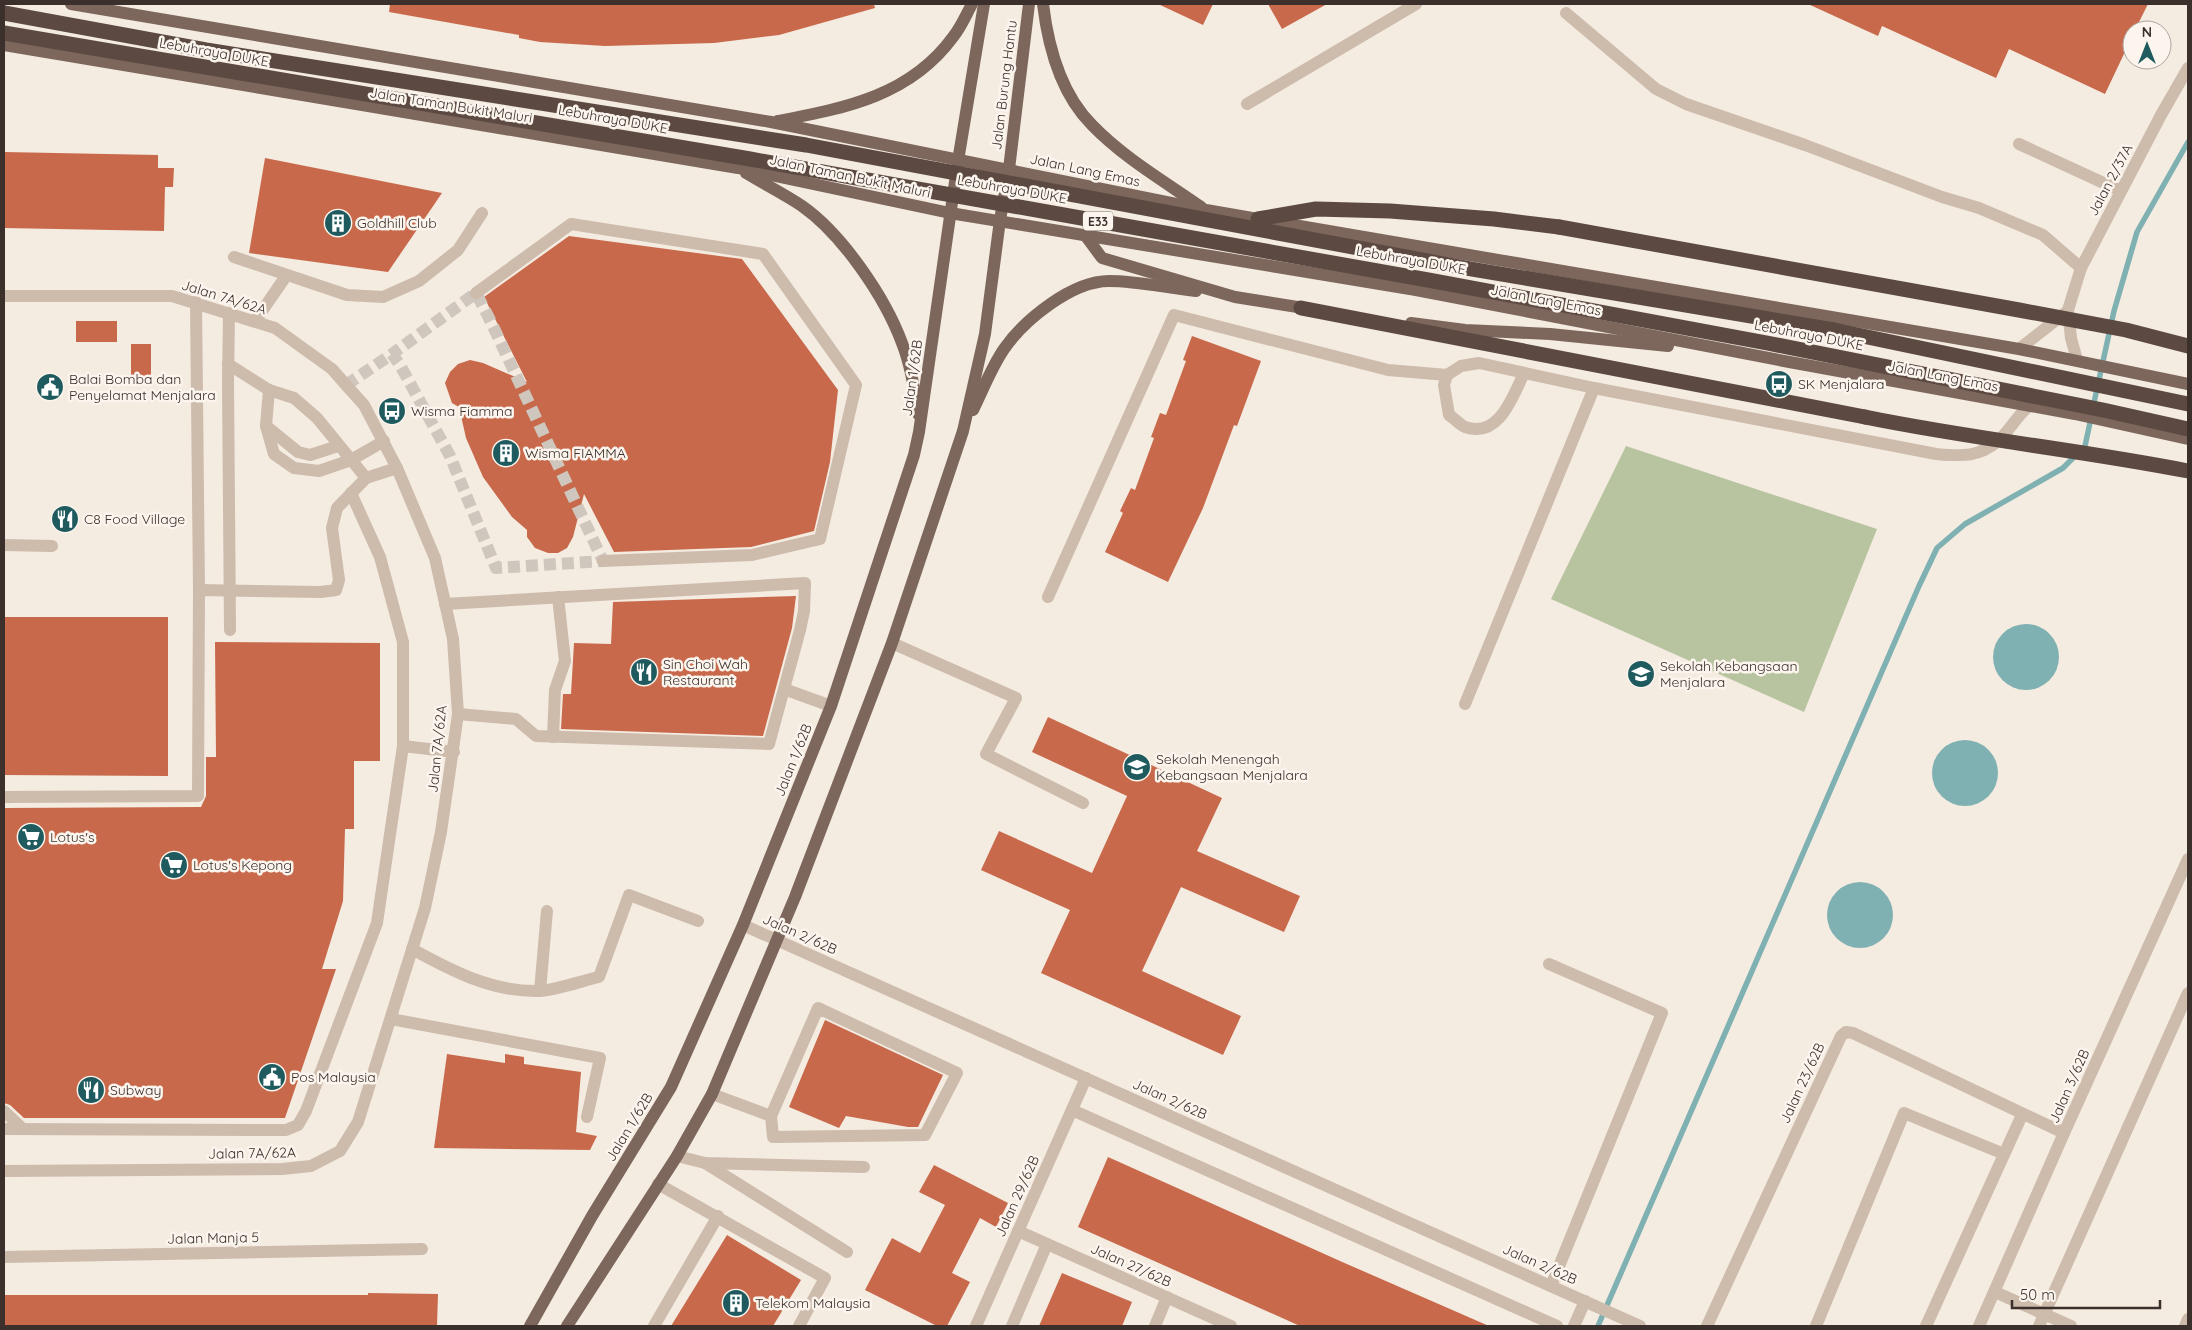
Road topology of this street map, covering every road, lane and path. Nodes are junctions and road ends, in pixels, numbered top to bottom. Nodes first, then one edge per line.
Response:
1 (71, 4) edge
2 (972, 4) edge
3 (984, 4) edge
4 (1029, 4) edge
5 (1043, 4) edge
6 (1416, 4) edge
7 (1566, 13) dead end
8 (4, 14) edge
9 (4, 34) edge
10 (4, 46) edge
11 (2188, 68) edge
12 (1247, 104) dead end
13 (771, 122) junction
14 (2019, 144) dead end
15 (958, 161) junction
16 (738, 168) junction
17 (1009, 169) junction
18 (2121, 191) junction
19 (1206, 210) junction
20 (950, 212) junction
21 (482, 213) dead end
22 (1258, 219) junction
23 (1000, 220) junction
24 (1085, 235) junction
25 (234, 257) dead end
26 (2081, 268) junction
27 (286, 276) junction
28 (476, 293) dead end
29 (4, 296) edge
30 (1235, 297) junction
31 (196, 302) junction
32 (1301, 308) junction
33 (2068, 310) junction
34 (229, 313) junction
35 (255, 321) junction
36 (2188, 346) edge
37 (2020, 349) junction
38 (1749, 355) junction
39 (2083, 362) junction
40 (228, 364) junction
41 (1524, 372) junction
42 (1447, 375) junction
43 (2188, 384) edge
44 (1594, 388) junction
45 (269, 390) junction
46 (2188, 404) edge
47 (2028, 407) junction
48 (266, 426) junction
49 (2188, 429) edge
50 (963, 431) junction
51 (919, 432) junction
52 (2188, 438) edge
53 (384, 441) junction
54 (338, 446) junction
55 (350, 460) junction
56 (398, 468) junction
57 (2188, 471) edge
58 (366, 478) junction
59 (351, 493) junction
60 (4, 545) edge
61 (52, 546) dead end
62 (603, 561) dead end
63 (199, 590) junction
64 (558, 597) junction
65 (1048, 597) dead end
66 (445, 604) junction
67 (230, 630) dead end
68 (892, 643) junction
69 (784, 689) junction
70 (1465, 704) dead end
71 (831, 706) junction
72 (458, 714) junction
73 (553, 737) junction
74 (403, 746) junction
75 (454, 752) junction
76 (4, 797) edge
77 (1083, 803) dead end
78 (2188, 860) edge
79 (546, 911) dead end
80 (698, 920) dead end
81 (743, 925) junction
82 (777, 940) junction
83 (412, 949) junction
84 (1549, 964) dead end
85 (540, 991) junction
86 (2188, 993) edge
87 (391, 1019) junction
88 (1086, 1078) junction
89 (712, 1094) junction
90 (1072, 1110) junction
91 (4, 1111) edge
92 (2022, 1115) junction
93 (771, 1116) junction
94 (587, 1117) dead end
95 (4, 1129) edge
96 (23, 1129) junction
97 (2064, 1133) junction
98 (2004, 1154) junction
99 (676, 1156) junction
100 (705, 1163) junction
101 (864, 1167) dead end
102 (4, 1171) edge
103 (658, 1184) junction
104 (718, 1216) junction
105 (1018, 1231) junction
106 (1047, 1244) junction
107 (422, 1249) dead end
108 (846, 1252) dead end
109 (4, 1256) edge
110 (1551, 1286) junction
111 (1994, 1292) junction
112 (1167, 1297) junction
113 (1585, 1301) junction
114 (2188, 1319) edge
115 (2041, 1320) edge
116 (530, 1326) edge
117 (567, 1326) edge
118 (654, 1326) edge
119 (799, 1326) edge
120 (976, 1326) edge
121 (1012, 1326) edge
122 (1154, 1326) edge
123 (1231, 1326) edge
124 (1557, 1326) edge
125 (1574, 1326) edge
126 (1637, 1326) edge
127 (1707, 1326) edge
128 (1816, 1326) edge
129 (1926, 1326) edge
130 (1979, 1326) edge
131 (2071, 1326) edge
132 (2185, 1326) edge

1 - 13 main road
2 - 13 main road
3 - 15 main road
4 - 17 main road, Jalan Burung Hantu
5 - 19 main road
6 - 12 street
7 - 26 street
8 - 46 highway, Lebuhraya DUKE / E33, bridge
9 - 49 highway, Lebuhraya DUKE / E33, bridge
10 - 16 main road, Jalan Taman Bukit Maluri
11 - 18 street, Jalan 2/37A
13 - 15 main road
14 - 18 street
15 - 17 main road, Jalan Lang Emas
15 - 20 main road, Jalan 1/62B
16 - 20 main road, Jalan Taman Bukit Maluri
16 - 51 main road
17 - 19 main road, Jalan Lang Emas
17 - 23 main road
18 - 26 street, Jalan 2/37A
19 - 22 main road, Jalan Lang Emas
20 - 23 main road, Jalan Lang Emas
20 - 51 main road, Jalan 1/62B
21 - 27 street
22 - 36 highway, bridge
22 - 37 main road
23 - 24 main road, Jalan Lang Emas
23 - 50 main road
24 - 30 main road
24 - 38 main road, Jalan Lang Emas
25 - 27 street
26 - 33 street, Jalan 2/37A
27 - 35 street
28 - 62 street
29 - 31 street, Jalan 7A/62A
30 - 32 main road
30 - 50 main road
31 - 34 street, Jalan 7A/62A
31 - 63 street
32 - 38 main road
32 - 57 highway, bridge
33 - 37 street
33 - 39 street, Jalan 2/37A
34 - 35 street, Jalan 7A/62A
34 - 40 street
35 - 53 street, Jalan 7A/62A
37 - 39 main road
38 - 47 main road, Jalan Lang Emas
39 - 43 main road
40 - 45 street
40 - 67 street, bridge
41 - 42 street
41 - 42 street
41 - 44 street
42 - 65 street
44 - 47 street
44 - 70 street
45 - 48 street
45 - 54 street
47 - 52 main road, Jalan Lang Emas
48 - 54 street
48 - 55 street
50 - 68 main road
51 - 71 main road, Jalan 1/62B
53 - 55 street
53 - 56 street, Jalan 7A/62A
54 - 55 street
55 - 58 street
56 - 58 street
56 - 66 street, Jalan 7A/62A
58 - 59 street
59 - 63 street
59 - 74 street
60 - 61 street
63 - 76 street
64 - 66 street
64 - 69 street
64 - 73 street
66 - 72 street, Jalan 7A/62A
68 - 77 street
68 - 82 main road
69 - 71 street
69 - 73 street
71 - 81 main road, Jalan 1/62B
72 - 73 street
72 - 75 street, Jalan 7A/62A
74 - 75 street
74 - 96 street
75 - 83 street, Jalan 7A/62A
78 - 97 street, Jalan 3/62B
79 - 85 street
80 - 85 street
81 - 82 street, Jalan 2/62B
81 - 116 main road, Jalan 1/62B
82 - 88 street, Jalan 2/62B
82 - 89 main road
83 - 85 street
83 - 87 street, Jalan 7A/62A
84 - 110 street
86 - 115 street
87 - 94 street
87 - 102 street, Jalan 7A/62A
88 - 90 street, Jalan 29/62B
88 - 110 street, Jalan 2/62B
89 - 93 street
89 - 99 main road
90 - 105 street, Jalan 29/62B
90 - 124 street
91 - 96 street
92 - 97 street
92 - 98 street
92 - 127 street, Jalan 23/62B
93 - 93 street
95 - 96 street
97 - 111 street, Jalan 3/62B
98 - 128 street
98 - 129 street
99 - 100 street
99 - 103 main road
100 - 101 street
100 - 108 street
103 - 104 street
103 - 117 main road
104 - 118 street
104 - 119 street
105 - 106 street, Jalan 27/62B
105 - 120 street, Jalan 29/62B
106 - 112 street, Jalan 27/62B
106 - 121 street
107 - 109 street, Jalan Manja 5
110 - 113 street, Jalan 2/62B
111 - 115 street
111 - 130 street, Jalan 3/62B
112 - 122 street
112 - 123 street, Jalan 27/62B
113 - 125 street
113 - 126 street, Jalan 2/62B
114 - 132 street
115 - 131 street

